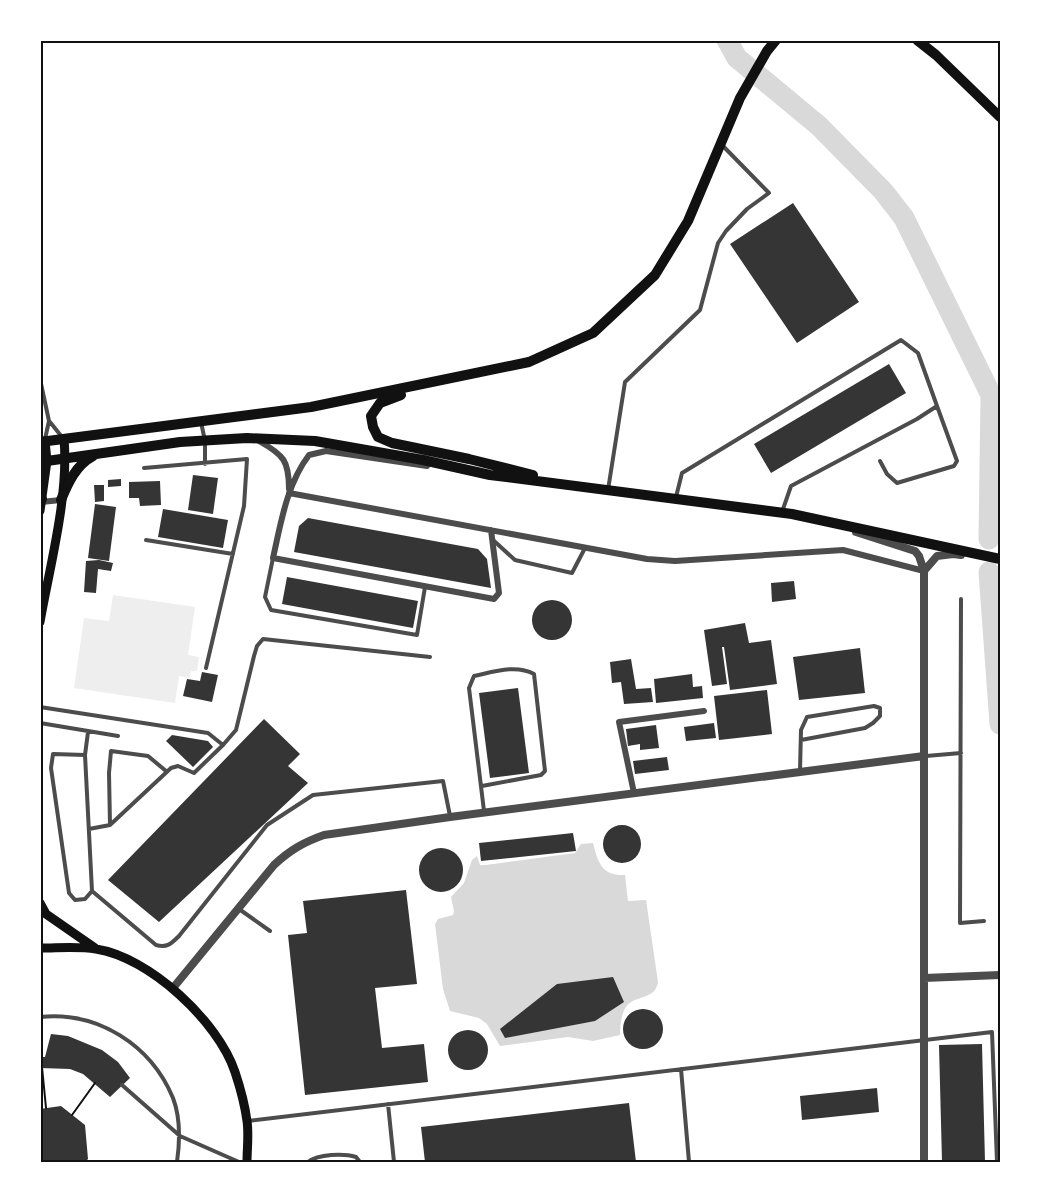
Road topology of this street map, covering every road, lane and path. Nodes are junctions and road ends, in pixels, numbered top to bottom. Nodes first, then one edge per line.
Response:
1 (776, 40) edge
2 (917, 40) edge
3 (1000, 117) edge
4 (720, 144) junction
5 (500, 369) junction
6 (40, 378) edge
7 (41, 388) edge
8 (937, 406) junction
9 (49, 421) junction
10 (201, 421) junction
11 (64, 439) junction
12 (255, 439) junction
13 (205, 441) junction
14 (43, 442) edge
15 (99, 454) junction
16 (66, 458) junction
17 (44, 461) edge
18 (880, 461) dead end
19 (205, 464) junction
20 (144, 468) dead end
21 (489, 475) junction
22 (586, 488) junction
23 (608, 491) junction
24 (289, 493) junction
25 (676, 498) junction
26 (61, 500) junction
27 (41, 502) edge
28 (787, 513) junction
29 (491, 530) junction
30 (492, 539) junction
31 (146, 540) dead end
32 (585, 548) junction
33 (233, 554) junction
34 (273, 558) junction
35 (1000, 560) edge
36 (924, 571) junction
37 (425, 587) junction
38 (961, 599) dead end
39 (40, 621) edge
40 (430, 657) dead end
41 (206, 668) dead end
42 (40, 707) edge
43 (704, 711) dead end
44 (40, 723) edge
45 (88, 732) junction
46 (118, 735) dead end
47 (801, 740) junction
48 (223, 745) junction
49 (961, 753) junction
50 (86, 755) junction
51 (924, 756) junction
52 (166, 771) junction
53 (800, 772) junction
54 (482, 786) junction
55 (634, 793) junction
56 (484, 812) junction
57 (450, 817) junction
58 (110, 825) junction
59 (89, 829) junction
60 (92, 891) junction
61 (40, 903) edge
62 (238, 908) junction
63 (984, 921) dead end
64 (270, 931) dead end
65 (40, 948) edge
66 (95, 949) junction
67 (1000, 975) edge
68 (924, 978) junction
69 (173, 988) junction
70 (40, 1017) edge
71 (924, 1040) junction
72 (42, 1067) dead end
73 (681, 1070) junction
74 (95, 1083) dead end
75 (122, 1086) dead end
76 (388, 1104) junction
77 (46, 1108) dead end
78 (72, 1115) dead end
79 (247, 1121) junction
80 (180, 1136) junction
81 (330, 1160) edge
82 (177, 1162) edge
83 (239, 1162) edge
84 (247, 1162) edge
85 (308, 1162) edge
86 (360, 1162) edge
87 (394, 1162) edge
88 (689, 1162) edge
89 (924, 1162) edge
90 (997, 1162) edge

1 - 4 main road
2 - 3 main road
4 - 5 main road
4 - 23 lane
5 - 10 main road
5 - 22 main road
6 - 7 lane
7 - 9 lane
8 - 18 lane
8 - 25 lane
8 - 28 lane
9 - 11 lane
9 - 14 lane
10 - 11 main road
10 - 13 lane
11 - 14 main road
11 - 16 main road
12 - 13 main road
12 - 21 main road
12 - 24 street
13 - 15 main road
13 - 19 lane
14 - 17 main road
15 - 16 main road
15 - 26 main road
16 - 17 main road
16 - 26 main road
17 - 27 main road
19 - 20 lane
19 - 33 lane
21 - 22 main road
21 - 24 street
22 - 23 main road
23 - 25 main road
24 - 29 street
24 - 34 street
25 - 28 main road
26 - 27 street
26 - 39 main road
28 - 35 main road
28 - 36 street
29 - 30 street
29 - 32 street
30 - 32 lane
30 - 37 street
31 - 33 lane
32 - 36 street
33 - 41 lane
34 - 37 street
34 - 37 lane
35 - 36 street
36 - 51 street
38 - 49 lane
40 - 48 lane
42 - 48 lane
43 - 55 street
44 - 45 lane
45 - 46 lane
45 - 50 lane
47 - 47 lane
47 - 53 lane
48 - 52 lane
49 - 51 lane
49 - 63 lane
50 - 59 lane
50 - 60 lane
51 - 53 street
51 - 68 street
52 - 58 lane
52 - 58 lane
53 - 55 street
54 - 54 lane
54 - 56 lane
55 - 56 street
56 - 57 street
57 - 60 lane
57 - 62 street
58 - 59 lane
59 - 60 lane
61 - 66 main road
62 - 64 lane
62 - 69 street
65 - 66 main road
66 - 69 main road
67 - 68 street
68 - 71 street
69 - 79 main road
70 - 80 lane
71 - 73 lane
71 - 89 street
71 - 90 lane
72 - 77 path
73 - 76 lane
73 - 88 lane
74 - 78 path
75 - 80 lane
76 - 79 lane
76 - 87 lane
79 - 84 main road
80 - 82 lane
80 - 83 lane
81 - 85 lane
81 - 86 lane

